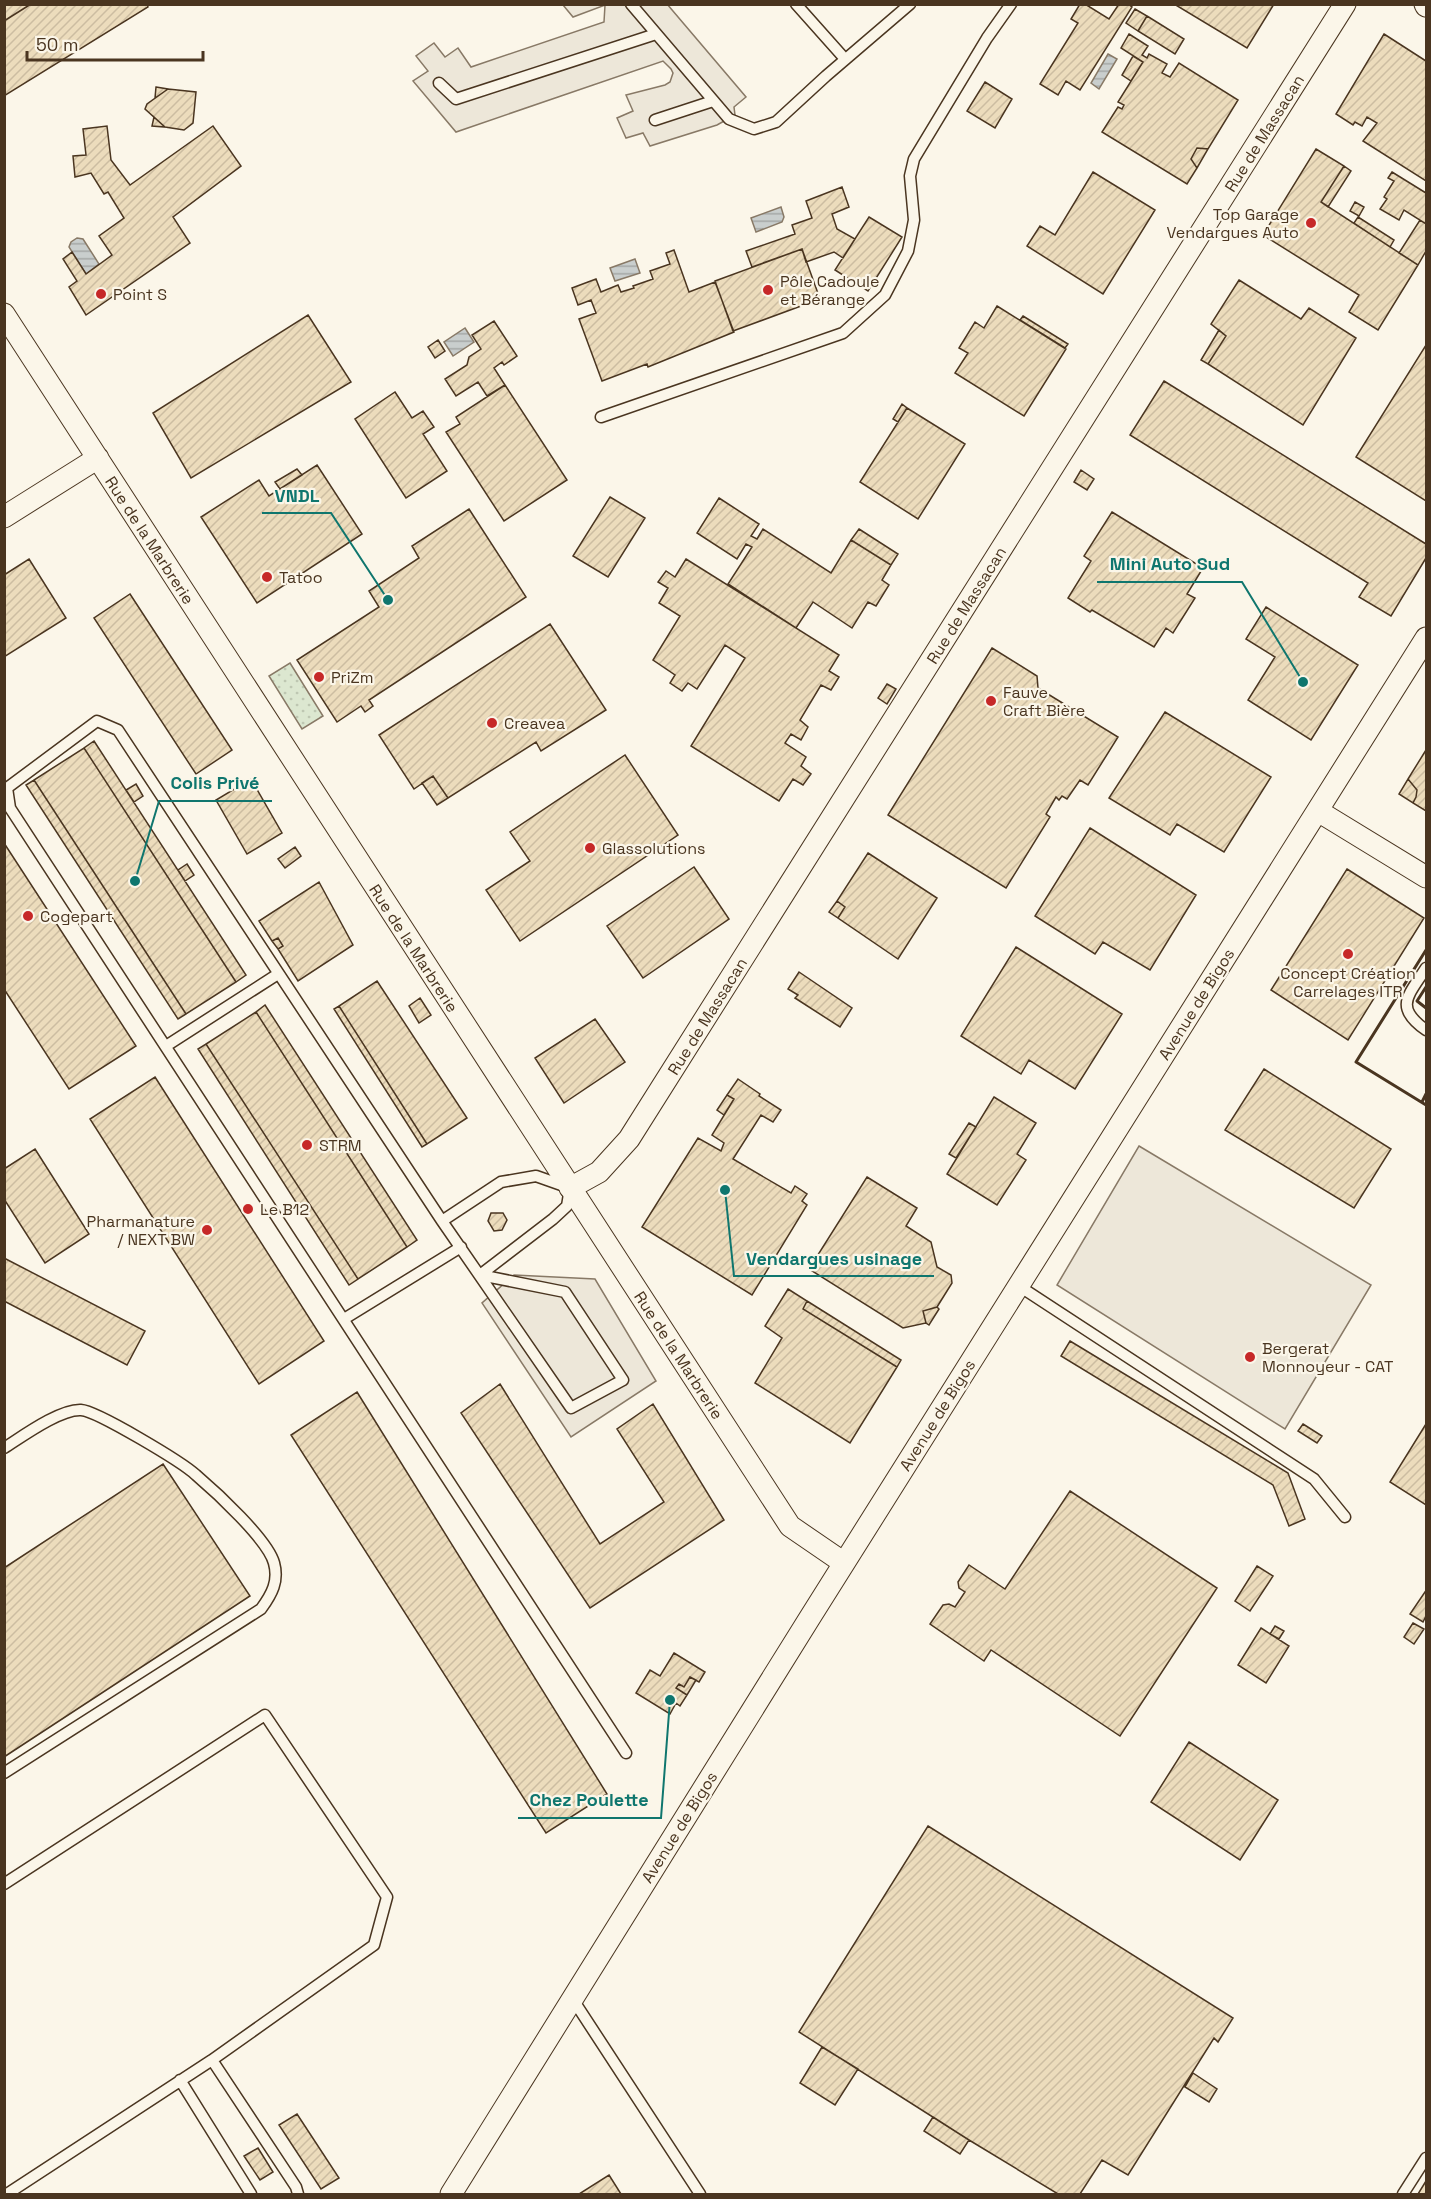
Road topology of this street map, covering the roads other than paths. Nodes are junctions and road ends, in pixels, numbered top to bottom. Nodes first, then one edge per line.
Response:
1 (631, 4) edge
2 (796, 4) edge
3 (910, 4) edge
4 (1011, 4) edge
5 (1345, 4) edge
6 (656, 34) junction
7 (846, 59) junction
8 (440, 83) dead end
9 (713, 101) junction
10 (655, 120) dead end
11 (4, 314) edge
12 (601, 417) dead end
13 (98, 458) junction
14 (4, 517) edge
15 (1426, 638) edge
16 (1318, 811) junction
17 (1426, 877) edge
18 (1426, 968) edge
19 (279, 974) junction
20 (1426, 1030) edge
21 (166, 1046) junction
22 (570, 1188) junction
23 (442, 1221) junction
24 (461, 1247) junction
25 (480, 1275) junction
26 (1019, 1286) junction
27 (344, 1319) junction
28 (4, 1448) edge
29 (1345, 1517) dead end
30 (844, 1563) junction
31 (626, 1753) dead end
32 (4, 1773) edge
33 (4, 1884) edge
34 (572, 1998) junction
35 (212, 2060) junction
36 (180, 2080) junction
37 (1426, 2158) edge
38 (7, 2194) edge
39 (251, 2194) edge
40 (298, 2194) edge
41 (450, 2194) edge
42 (699, 2194) edge
43 (1402, 2194) edge

1 - 6 lane
2 - 7 lane
3 - 7 lane
4 - 12 lane
5 - 22 street, Rue de Massacan
6 - 8 lane
6 - 9 lane
7 - 9 lane
9 - 10 lane
11 - 13 street, Rue de la Marbrerie
13 - 14 street
13 - 22 street, Rue de la Marbrerie
15 - 16 street, Avenue de Bigos
16 - 17 street
16 - 26 street, Avenue de Bigos
18 - 20 lane
19 - 21 lane
19 - 21 lane
19 - 23 lane
21 - 27 lane
22 - 23 lane
22 - 25 lane
22 - 30 street, Rue de la Marbrerie
23 - 24 lane
24 - 25 lane
24 - 27 lane
25 - 25 lane
26 - 29 lane
26 - 30 street, Avenue de Bigos
27 - 31 lane
28 - 32 lane
30 - 34 street, Avenue de Bigos
33 - 35 lane
34 - 41 street, Avenue de Bigos
34 - 42 lane
35 - 36 lane
35 - 40 lane
36 - 38 lane
36 - 39 lane
37 - 43 lane

